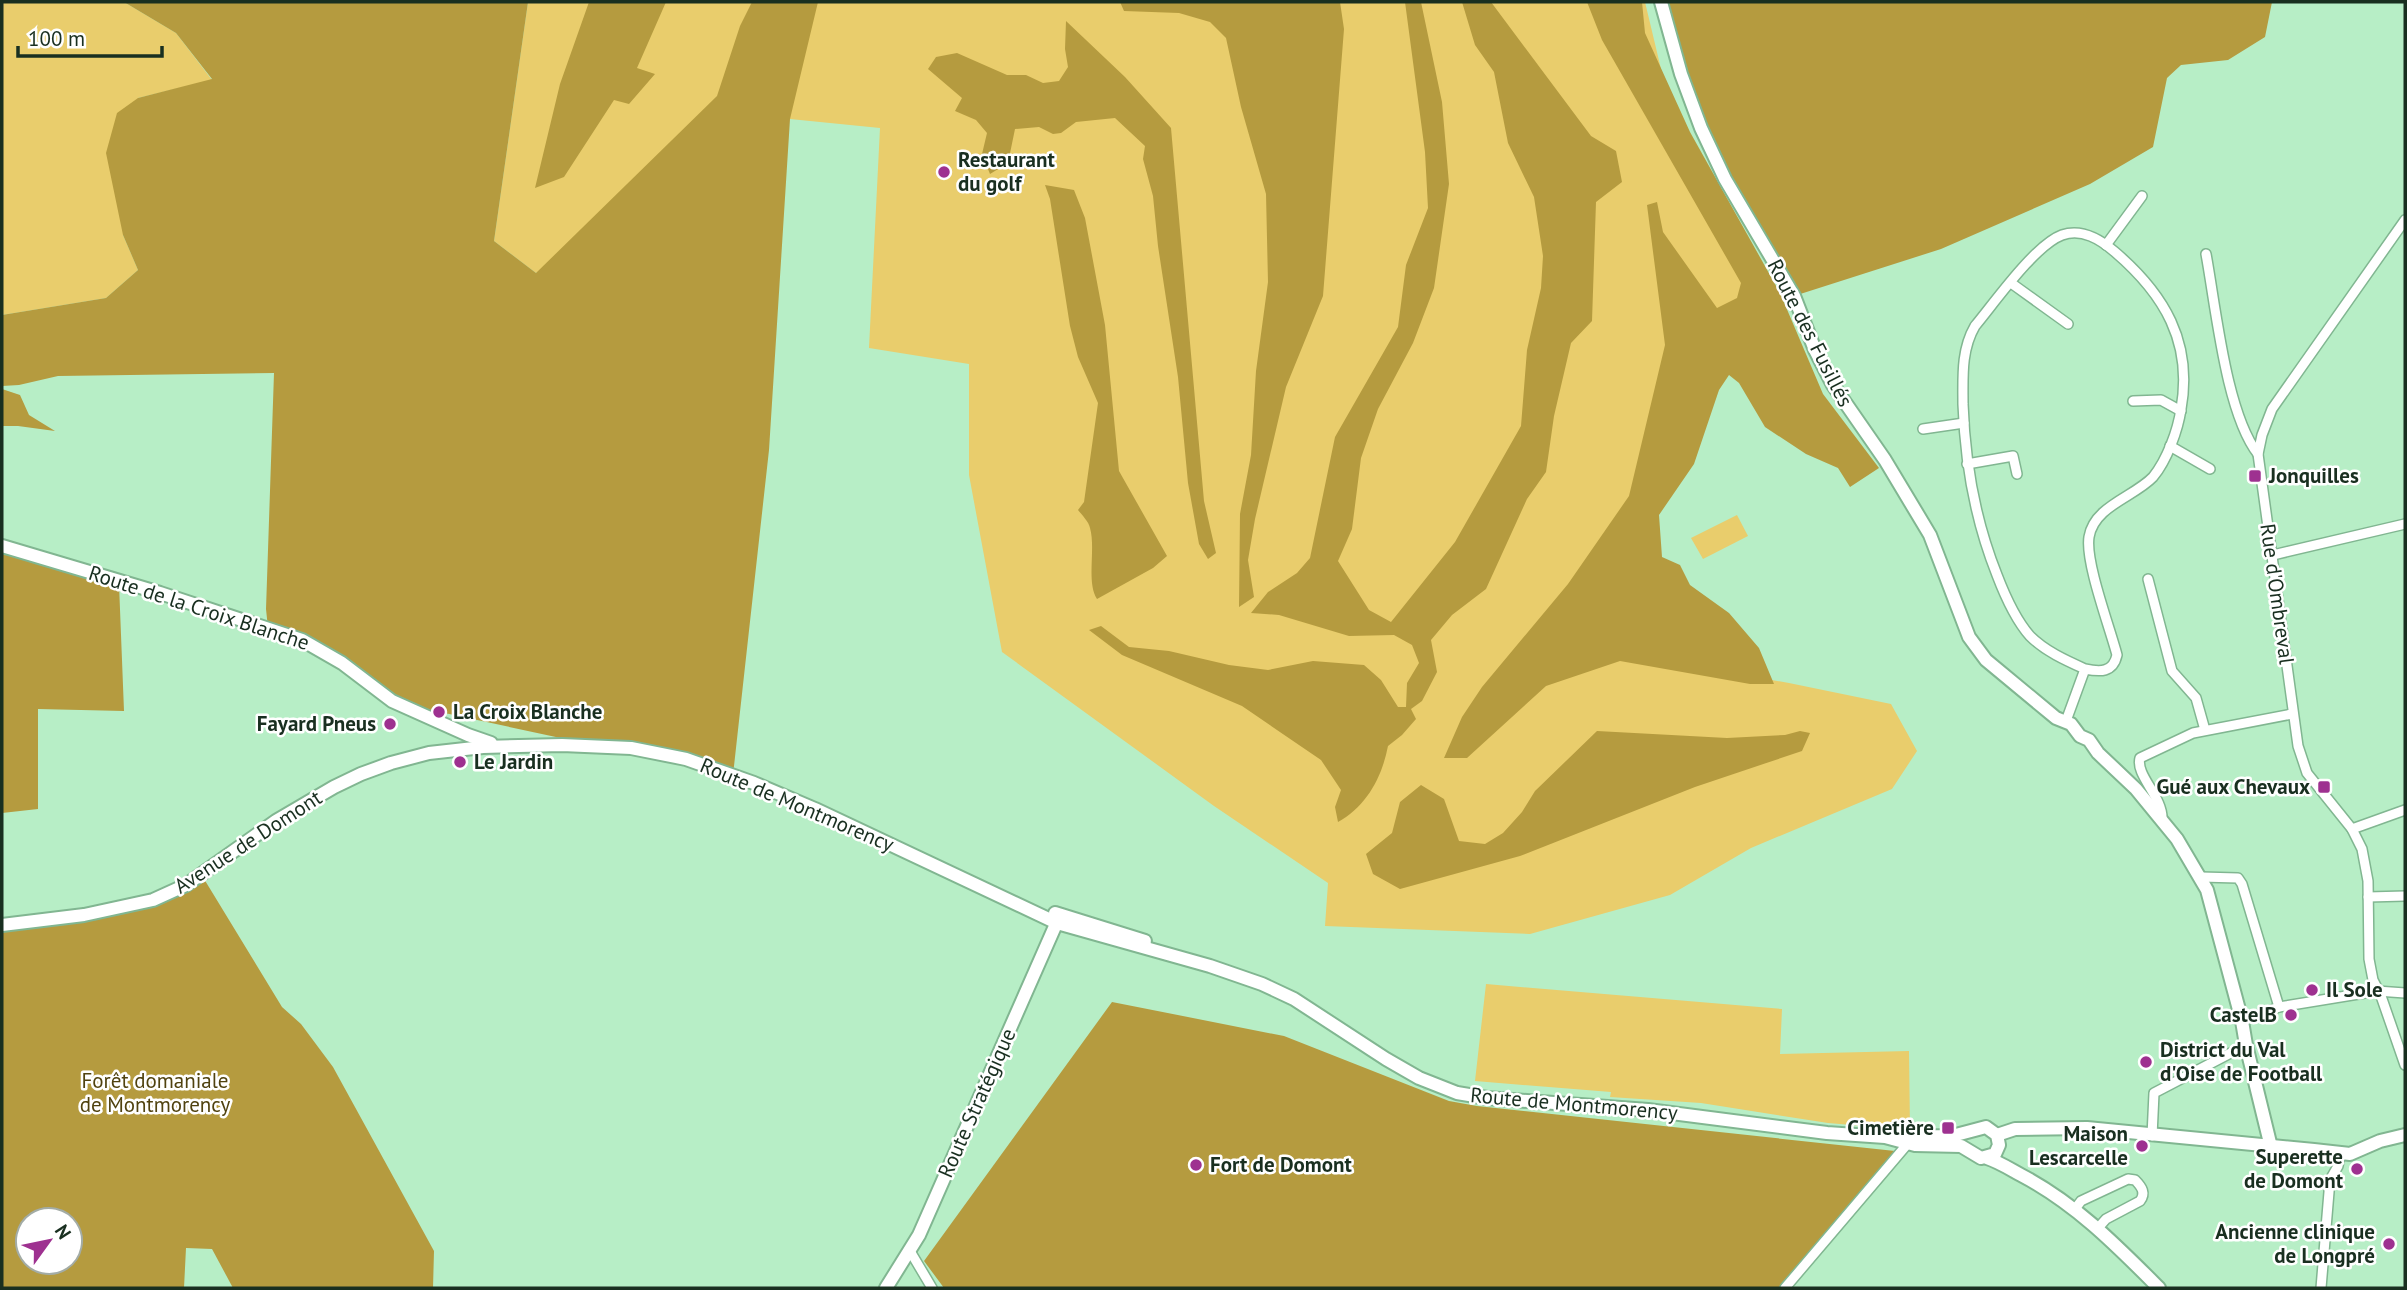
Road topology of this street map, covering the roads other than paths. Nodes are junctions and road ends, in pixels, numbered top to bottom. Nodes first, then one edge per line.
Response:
1 (1661, 2) edge
2 (2142, 196) dead end
3 (2405, 220) edge
4 (2106, 245) junction
5 (2206, 254) dead end
6 (2011, 283) junction
7 (2068, 324) dead end
8 (2133, 401) dead end
9 (2181, 411) junction
10 (1964, 423) junction
11 (1923, 429) dead end
12 (2170, 446) junction
13 (2258, 454) junction
14 (1967, 464) junction
15 (2210, 469) dead end
16 (2017, 474) dead end
17 (2405, 524) edge
18 (2, 547) edge
19 (2273, 555) junction
20 (2148, 579) dead end
21 (2085, 669) junction
22 (2292, 713) junction
23 (420, 714) junction
24 (2066, 721) junction
25 (456, 729) junction
26 (2205, 730) junction
27 (512, 746) junction
28 (451, 750) junction
29 (2405, 810) edge
30 (2162, 819) junction
31 (2352, 829) junction
32 (2201, 877) junction
33 (2405, 896) edge
34 (2368, 897) junction
35 (1058, 919) junction
36 (2, 925) edge
37 (2378, 991) junction
38 (2405, 993) edge
39 (2280, 1007) junction
40 (2242, 1021) junction
41 (2246, 1045) junction
42 (2405, 1065) edge
43 (1972, 1131) junction
44 (2405, 1135) edge
45 (2152, 1136) junction
46 (1910, 1141) junction
47 (1998, 1142) junction
48 (2271, 1147) junction
49 (1972, 1154) junction
50 (2340, 1155) junction
51 (1987, 1158) junction
52 (2008, 1168) junction
53 (2075, 1209) junction
54 (2098, 1228) junction
55 (910, 1251) junction
56 (886, 1288) edge
57 (932, 1288) edge
58 (1785, 1288) edge
59 (2159, 1288) edge
60 (2321, 1288) edge

1 - 24 main road, Route des Fusillés
2 - 4 street
3 - 13 street, Rue d'Ombreval
4 - 6 street
4 - 9 street
5 - 13 street
6 - 7 street
6 - 10 street
8 - 9 street
9 - 12 street
10 - 11 street
10 - 14 street
12 - 15 street
12 - 21 street
13 - 19 street, Rue d'Ombreval
14 - 16 street
14 - 21 street
17 - 19 street
18 - 23 main road, Route de la Croix Blanche
19 - 22 street, Rue d'Ombreval
20 - 26 street
21 - 24 street
22 - 26 street
22 - 31 street, Rue d'Ombreval
23 - 25 main road
23 - 28 main road
24 - 30 main road, Route des Fusillés
25 - 27 main road
25 - 28 main road
26 - 30 street
27 - 28 main road, Avenue de Domont
27 - 35 main road, Route de Montmorency
28 - 36 main road, Avenue de Domont
29 - 31 street
30 - 32 main road, Route des Fusillés
31 - 34 street, Rue d'Ombreval
32 - 39 street
32 - 40 main road, Route des Fusillés
33 - 34 street
34 - 37 street, Rue d'Ombreval
35 - 46 main road, Route de Montmorency
35 - 55 main road, Route Stratégique
37 - 38 street
37 - 39 street
37 - 42 street, Rue d'Ombreval
39 - 40 street
40 - 41 main road, Route des Fusillés
41 - 45 street
41 - 48 main road, Route des Fusillés
43 - 46 main road, Route de Montmorency
43 - 47 main road
43 - 49 main road
44 - 50 main road
45 - 47 main road
45 - 48 main road
46 - 49 main road, Route de Montmorency
46 - 58 street
47 - 51 main road
47 - 52 main road
48 - 50 main road
49 - 51 main road
50 - 60 street
51 - 52 main road
52 - 53 main road
53 - 54 main road
53 - 54 street
54 - 59 main road
55 - 56 main road, Route Stratégique
55 - 57 street

